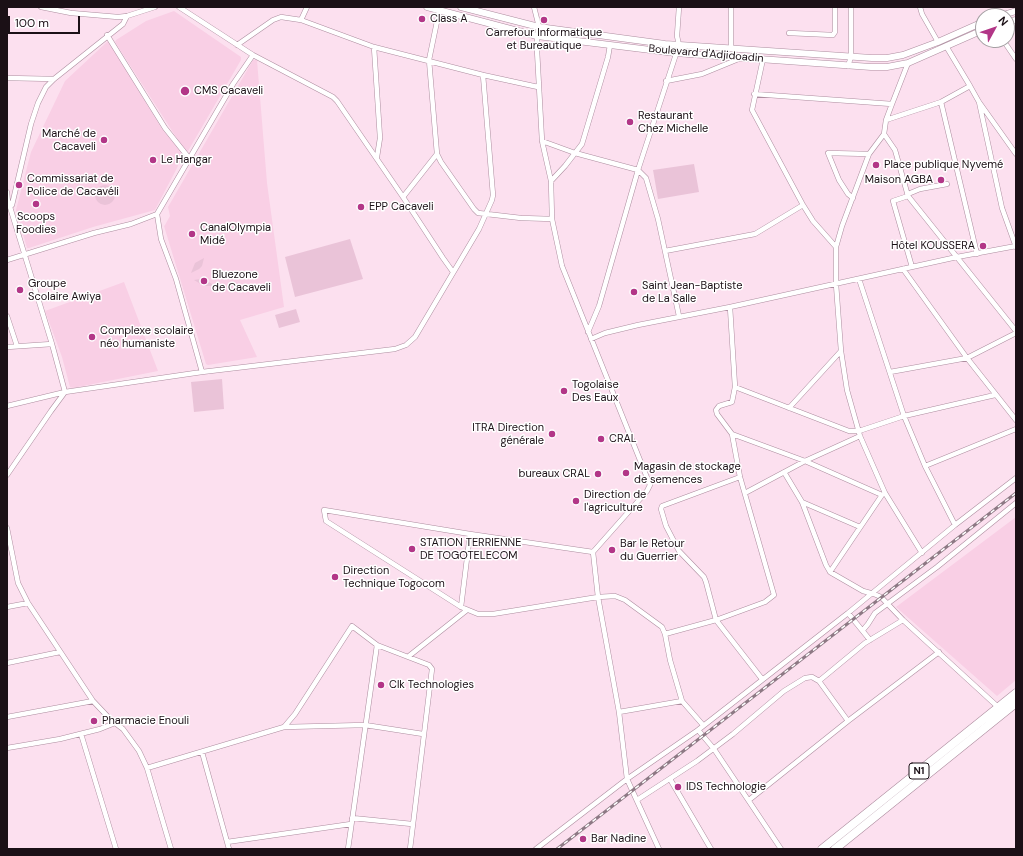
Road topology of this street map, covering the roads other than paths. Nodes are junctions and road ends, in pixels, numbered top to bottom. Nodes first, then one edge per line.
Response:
1 (41, 7) edge
2 (73, 7) edge
3 (155, 7) edge
4 (178, 7) edge
5 (307, 7) edge
6 (427, 7) edge
7 (461, 7) edge
8 (534, 7) edge
9 (679, 7) edge
10 (731, 7) edge
11 (835, 7) edge
12 (851, 7) edge
13 (920, 7) edge
14 (439, 9) edge
15 (474, 9) edge
16 (71, 13) junction
17 (127, 16) junction
18 (301, 20) junction
19 (975, 26) edge
20 (539, 27) junction
21 (789, 33) dead end
22 (975, 33) edge
23 (107, 35) junction
24 (537, 36) junction
25 (938, 42) junction
26 (237, 45) junction
27 (610, 45) junction
28 (678, 45) junction
29 (946, 46) junction
30 (374, 47) junction
31 (731, 48) junction
32 (1008, 48) edge
33 (675, 53) junction
34 (814, 54) junction
35 (253, 55) junction
36 (851, 57) junction
37 (743, 58) junction
38 (763, 59) junction
39 (1016, 59) edge
40 (429, 60) junction
41 (811, 63) junction
42 (908, 63) junction
43 (848, 66) junction
44 (483, 75) junction
45 (7, 78) edge
46 (54, 79) junction
47 (666, 81) junction
48 (970, 86) junction
49 (538, 87) junction
50 (754, 94) junction
51 (941, 102) junction
52 (979, 102) junction
53 (892, 104) junction
54 (886, 120) junction
55 (884, 134) junction
56 (542, 141) junction
57 (575, 153) junction
58 (437, 154) junction
59 (870, 154) junction
60 (1016, 154) edge
61 (377, 157) junction
62 (189, 158) junction
63 (638, 170) junction
64 (551, 181) junction
65 (947, 184) dead end
66 (7, 192) edge
67 (908, 195) junction
68 (403, 197) junction
69 (852, 198) junction
70 (9, 205) edge
71 (802, 205) junction
72 (157, 214) junction
73 (486, 215) junction
74 (552, 218) junction
75 (836, 247) junction
76 (1016, 247) edge
77 (665, 251) junction
78 (977, 254) junction
79 (24, 255) junction
80 (957, 257) junction
81 (7, 260) edge
82 (912, 266) junction
83 (903, 269) junction
84 (454, 272) junction
85 (859, 279) junction
86 (836, 284) junction
87 (730, 307) junction
88 (7, 316) edge
89 (679, 316) junction
90 (588, 332) junction
91 (1016, 332) edge
92 (591, 339) junction
93 (52, 344) junction
94 (17, 346) junction
95 (7, 347) edge
96 (841, 351) junction
97 (967, 358) junction
98 (202, 372) junction
99 (890, 372) junction
100 (735, 386) junction
101 (65, 392) junction
102 (995, 394) junction
103 (7, 406) edge
104 (790, 408) junction
105 (904, 416) junction
106 (1016, 420) edge
107 (1016, 429) edge
108 (859, 433) junction
109 (732, 434) junction
110 (805, 461) junction
111 (925, 466) junction
112 (784, 472) junction
113 (7, 475) edge
114 (740, 476) junction
115 (1016, 478) edge
116 (745, 493) junction
117 (883, 494) junction
118 (802, 502) junction
119 (1016, 503) edge
120 (955, 525) junction
121 (860, 527) junction
122 (7, 528) edge
123 (470, 534) junction
124 (593, 552) junction
125 (922, 552) junction
126 (9, 553) edge
127 (830, 572) junction
128 (872, 593) junction
129 (598, 597) junction
130 (887, 603) junction
131 (28, 604) junction
132 (461, 607) junction
133 (7, 608) edge
134 (467, 610) junction
135 (848, 613) junction
136 (716, 620) junction
137 (903, 620) junction
138 (863, 630) junction
139 (665, 634) junction
140 (870, 640) junction
141 (377, 645) junction
142 (60, 652) junction
143 (939, 652) junction
144 (409, 656) junction
145 (7, 663) edge
146 (762, 679) junction
147 (818, 681) junction
148 (1016, 693) edge
149 (93, 701) junction
150 (682, 701) junction
151 (1016, 703) edge
152 (998, 707) junction
153 (619, 712) junction
154 (7, 717) edge
155 (848, 721) junction
156 (115, 723) junction
157 (365, 725) junction
158 (703, 725) junction
159 (284, 727) junction
160 (698, 730) junction
161 (81, 734) junction
162 (423, 734) junction
163 (7, 748) edge
164 (714, 749) junction
165 (202, 752) junction
166 (147, 768) junction
167 (627, 779) junction
168 (670, 779) junction
169 (637, 800) junction
170 (749, 800) junction
171 (352, 818) junction
172 (351, 824) junction
173 (412, 824) junction
174 (227, 842) junction
175 (116, 849) edge
176 (171, 849) edge
177 (229, 849) edge
178 (348, 849) edge
179 (410, 849) edge
180 (536, 849) edge
181 (659, 849) edge
182 (711, 849) edge
183 (781, 849) edge
184 (822, 849) edge
185 (835, 849) edge

1 - 16 street
2 - 16 street
3 - 17 street
4 - 26 street
5 - 18 street
6 - 14 main road, Boulevard d'Adjidoadin
7 - 15 main road, Boulevard d'Adjidoadin
8 - 20 street
9 - 28 street
10 - 31 street
11 - 21 street
12 - 36 street
13 - 25 street
14 - 24 main road, Boulevard d'Adjidoadin
14 - 40 street
15 - 20 main road, Boulevard d'Adjidoadin
16 - 17 street
17 - 23 street
18 - 26 street
18 - 30 street
19 - 25 main road, Boulevard d'Adjidoadin
20 - 24 street
20 - 28 main road, Boulevard d'Adjidoadin
22 - 29 main road, Boulevard d'Adjidoadin
23 - 46 street
23 - 62 street
24 - 27 main road, Boulevard d'Adjidoadin
24 - 49 street
25 - 36 main road, Boulevard d'Adjidoadin
26 - 35 street
27 - 33 main road, Boulevard d'Adjidoadin
27 - 57 street
28 - 31 main road, Boulevard d'Adjidoadin
28 - 33 street
29 - 42 main road, Boulevard d'Adjidoadin
29 - 48 street
30 - 40 street
30 - 61 street
31 - 34 main road, Boulevard d'Adjidoadin
32 - 39 street
33 - 37 main road, Boulevard d'Adjidoadin
33 - 47 street
34 - 36 main road, Boulevard d'Adjidoadin
34 - 41 main road
35 - 61 street
35 - 62 street
36 - 43 street
37 - 38 main road, Boulevard d'Adjidoadin
37 - 47 street
38 - 41 main road, Boulevard d'Adjidoadin
38 - 50 street
40 - 44 street
40 - 58 street
41 - 43 main road, Boulevard d'Adjidoadin
42 - 43 main road, Boulevard d'Adjidoadin
42 - 53 street
44 - 49 street
44 - 73 street
45 - 46 street
46 - 70 street
47 - 63 street
48 - 51 street
48 - 52 street
49 - 56 street
50 - 53 street
50 - 71 street
51 - 54 street
51 - 78 street
52 - 60 street
52 - 76 street
53 - 54 street
54 - 55 street
55 - 59 street
55 - 67 street
56 - 57 street
56 - 64 street
57 - 63 street
57 - 64 street
58 - 68 street
58 - 73 street
59 - 69 street
59 - 69 street
61 - 68 street
62 - 72 street
63 - 77 street
63 - 90 street
64 - 74 street
65 - 67 street
66 - 70 street
67 - 80 street
67 - 82 street
68 - 84 street
69 - 75 street
70 - 79 street
71 - 75 street
71 - 77 street
72 - 79 street
72 - 98 street
73 - 74 street
73 - 84 street
74 - 90 street
75 - 86 street
76 - 78 street
77 - 89 street
78 - 80 street
79 - 81 street
79 - 93 street
80 - 82 street
80 - 91 street
82 - 83 street
83 - 85 street
83 - 97 street
84 - 98 street
85 - 86 street
85 - 99 street
86 - 87 street
86 - 96 street
87 - 89 street
87 - 100 street
88 - 94 street
89 - 92 street
90 - 92 street
91 - 97 street
92 - 124 street
93 - 94 street
93 - 101 street
94 - 95 street
96 - 104 street
96 - 108 street
97 - 99 street
97 - 102 street
98 - 101 street
99 - 105 street
100 - 104 street
100 - 109 street
101 - 103 street
101 - 113 street
102 - 105 street
102 - 106 street
104 - 108 street
105 - 108 street
105 - 111 street
107 - 111 street
108 - 110 street
108 - 117 street
109 - 110 street
109 - 114 street
110 - 112 street
110 - 117 street
111 - 120 street
112 - 116 street
112 - 118 street
114 - 116 street
114 - 136 street
115 - 120 street
116 - 136 street
117 - 121 street
117 - 125 street
118 - 121 street
118 - 127 street
119 - 130 street
120 - 125 street
121 - 127 street
122 - 126 street
123 - 124 street
123 - 132 street
123 - 132 street
124 - 129 street
125 - 128 street
126 - 131 street
127 - 128 street
128 - 130 street
128 - 135 street
129 - 134 street
129 - 139 street
129 - 153 street
130 - 137 street
130 - 138 street
131 - 133 street
131 - 142 street
132 - 134 street
134 - 144 street
135 - 138 street
135 - 146 street
136 - 139 street
136 - 146 street
137 - 140 street
137 - 143 street
138 - 140 street
139 - 150 street
140 - 147 street
141 - 144 street
141 - 157 street
141 - 159 street
142 - 145 street
142 - 149 street
143 - 152 street
143 - 155 street
144 - 162 street
146 - 158 street
147 - 155 street
147 - 164 street
148 - 152 highway, N1
149 - 154 street
149 - 156 street
150 - 153 street
150 - 158 street
151 - 185 highway, N1
152 - 184 highway, N1
153 - 167 street
155 - 170 street
156 - 161 street
156 - 166 street
157 - 159 street
157 - 162 street
157 - 171 street
158 - 160 street
159 - 165 street
160 - 164 street
160 - 167 street
161 - 163 street
161 - 175 street
162 - 173 street
164 - 168 street
164 - 170 street
165 - 166 street
165 - 174 street
166 - 176 street
167 - 169 street
167 - 180 street
168 - 169 street
168 - 182 street
169 - 181 street
170 - 183 street
171 - 172 street
171 - 173 street
172 - 174 street
172 - 178 street
173 - 179 street
174 - 177 street

